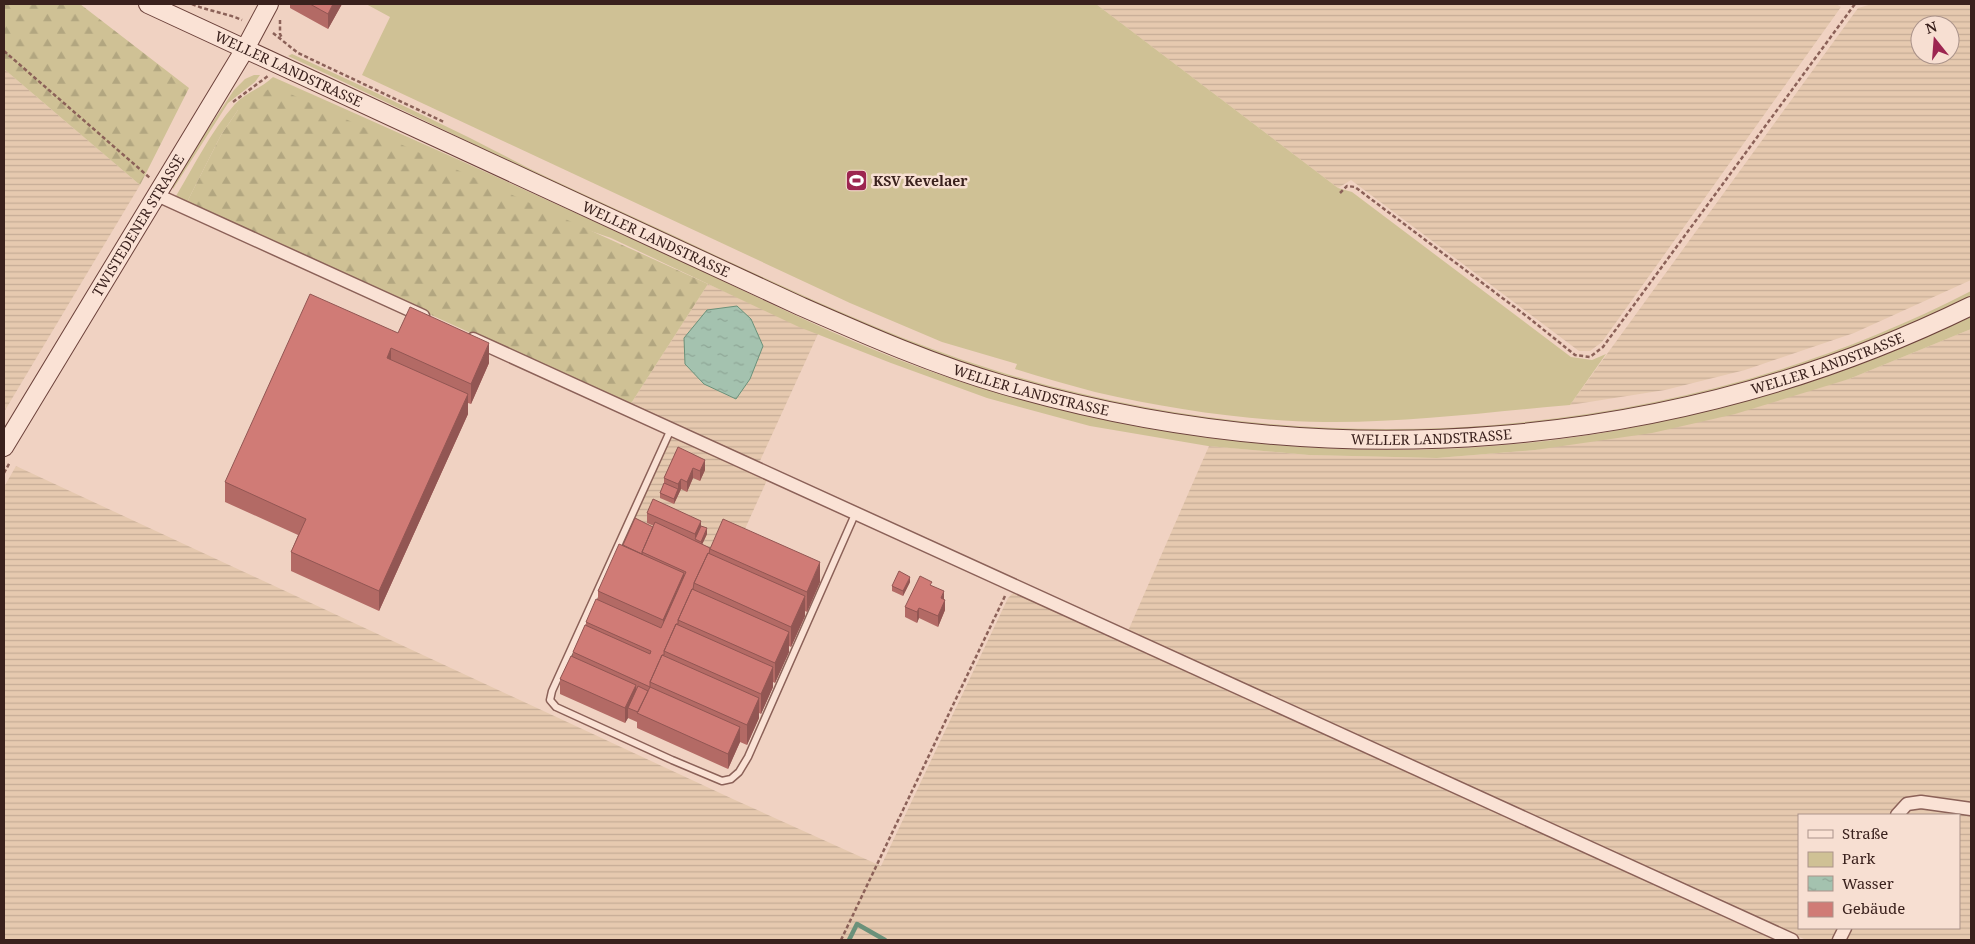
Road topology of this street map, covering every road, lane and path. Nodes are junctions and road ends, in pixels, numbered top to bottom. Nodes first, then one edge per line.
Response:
1 (148, 4) edge
2 (192, 4) edge
3 (269, 4) edge
4 (1855, 4) edge
5 (281, 18) dead end
6 (257, 26) junction
7 (284, 42) junction
8 (245, 49) junction
9 (4, 51) edge
10 (276, 64) junction
11 (232, 103) dead end
12 (447, 123) dead end
13 (159, 191) junction
14 (1340, 193) dead end
15 (1971, 306) edge
16 (439, 323) edge
17 (466, 335) edge
18 (671, 429) junction
19 (4, 447) edge
20 (856, 512) junction
21 (1011, 582) junction
22 (1971, 809) edge
23 (1898, 814) edge
24 (841, 940) edge
25 (1792, 940) edge

1 - 8 main road, WELLER LANDSTRASSE
2 - 6 path
3 - 6 main road, TWISTEDENER STRASSE
4 - 14 path
5 - 7 path
6 - 7 path
6 - 8 main road, TWISTEDENER STRASSE
7 - 10 path
7 - 12 path
8 - 10 main road, WELLER LANDSTRASSE
8 - 13 main road, TWISTEDENER STRASSE
9 - 13 path
10 - 11 path
10 - 15 main road, WELLER LANDSTRASSE
13 - 16 street
13 - 19 main road, TWISTEDENER STRASSE
17 - 18 street
18 - 20 street
18 - 20 lane
20 - 21 street
21 - 24 path
21 - 25 street
22 - 23 street

